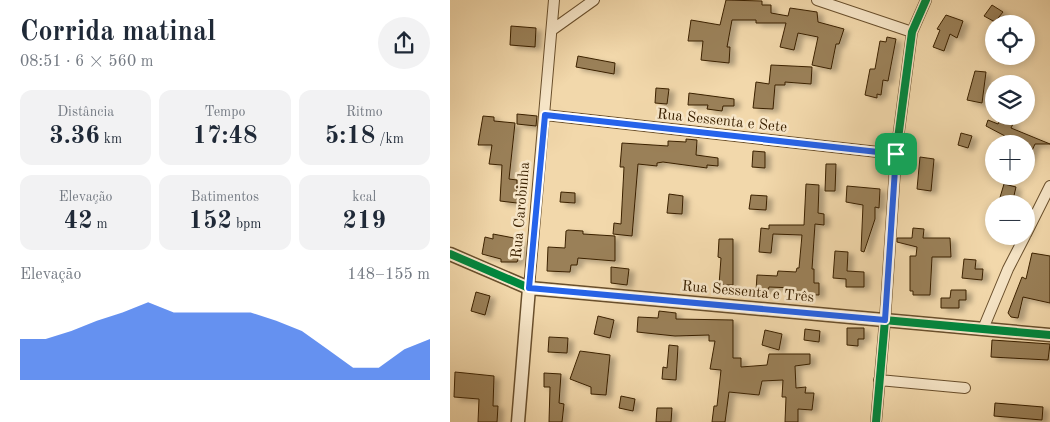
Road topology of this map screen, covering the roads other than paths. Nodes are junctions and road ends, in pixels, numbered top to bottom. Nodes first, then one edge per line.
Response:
1 (554, 0) edge
2 (594, 0) edge
3 (816, 0) edge
4 (926, 0) edge
5 (552, 30) junction
6 (912, 32) junction
7 (545, 115) junction
8 (896, 154) junction
9 (1050, 186) edge
10 (1035, 217) edge
11 (1021, 245) edge
12 (450, 254) edge
13 (529, 288) junction
14 (885, 320) junction
15 (983, 329) junction
16 (1050, 335) edge
17 (879, 380) junction
18 (965, 388) dead end
19 (518, 422) edge
20 (876, 422) edge

1 - 5 street, Rua Carobinha
2 - 5 street
3 - 6 street
4 - 6 street
5 - 7 street, Rua Carobinha
6 - 8 street
7 - 8 street, Rua Sessenta e Sete
7 - 13 street, Rua Carobinha
8 - 14 street
9 - 10 street
11 - 15 street
12 - 13 street, Rua Sessenta e Três
13 - 14 street, Rua Sessenta e Três
13 - 19 street, Rua Carobinha
14 - 15 street, Rua Sessenta e Três
14 - 17 street
15 - 16 street, Rua Sessenta e Três
17 - 18 street
17 - 20 street

